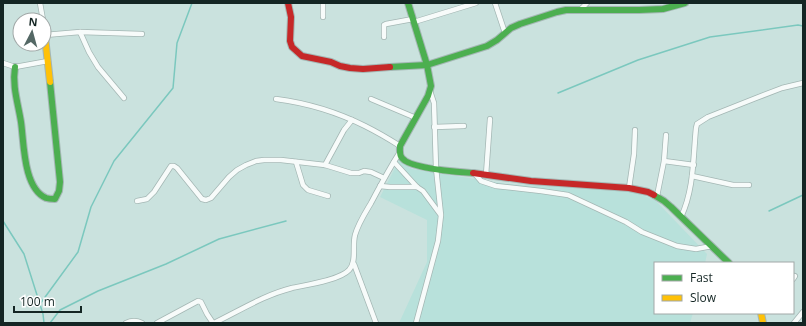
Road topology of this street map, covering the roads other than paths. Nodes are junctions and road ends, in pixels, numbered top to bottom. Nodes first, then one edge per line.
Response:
1 (288, 3) edge
2 (323, 3) edge
3 (408, 3) edge
4 (476, 3) edge
5 (495, 3) edge
6 (587, 3) edge
7 (685, 3) edge
8 (580, 10) junction
9 (323, 17) dead end
10 (414, 20) junction
11 (80, 32) junction
12 (505, 33) junction
13 (142, 34) dead end
14 (52, 35) edge
15 (384, 37) dead end
16 (47, 52) edge
17 (48, 61) junction
18 (3, 63) edge
19 (426, 65) junction
20 (15, 67) junction
21 (803, 83) edge
22 (430, 90) junction
23 (124, 98) dead end
24 (276, 99) dead end
25 (371, 99) dead end
26 (416, 118) junction
27 (490, 119) dead end
28 (352, 120) junction
29 (464, 126) dead end
30 (434, 127) junction
31 (635, 130) dead end
32 (666, 135) dead end
33 (400, 149) junction
34 (664, 161) junction
35 (296, 162) junction
36 (394, 162) junction
37 (325, 165) junction
38 (694, 165) junction
39 (436, 168) junction
40 (474, 174) junction
41 (486, 175) junction
42 (692, 176) junction
43 (384, 178) junction
44 (748, 185) dead end
45 (380, 186) junction
46 (417, 187) junction
47 (629, 188) junction
48 (328, 196) dead end
49 (657, 196) junction
50 (137, 201) dead end
51 (441, 215) junction
52 (681, 217) junction
53 (712, 246) junction
54 (728, 262) edge
55 (354, 264) junction
56 (803, 312) edge
57 (126, 323) edge
58 (142, 323) edge
59 (157, 323) edge
60 (214, 323) edge
61 (376, 323) edge
62 (416, 323) edge
63 (794, 323) edge

1 - 19 street
2 - 9 street
3 - 10 street
4 - 10 street
5 - 12 street
6 - 8 street
7 - 8 street
8 - 12 street
10 - 15 street
10 - 19 street
11 - 13 street
11 - 14 street
11 - 23 street
12 - 19 street
16 - 17 street
17 - 20 street
17 - 20 street
18 - 20 street
19 - 22 street
21 - 38 street
22 - 26 street
22 - 30 street
24 - 28 street
25 - 26 street
26 - 33 street
27 - 41 street
28 - 33 street
28 - 37 street
29 - 30 street
30 - 39 street
31 - 47 street
32 - 34 street
33 - 36 street
33 - 39 street
34 - 38 street
34 - 49 street
35 - 37 street
35 - 48 street
35 - 50 street
36 - 43 street
36 - 46 street
37 - 43 street
38 - 42 street
39 - 40 street
39 - 51 street
40 - 41 street
40 - 53 street
41 - 47 street
42 - 44 street
42 - 52 street
43 - 45 street
45 - 46 street
45 - 55 street
46 - 51 street
47 - 49 street
49 - 52 street
51 - 62 street
52 - 53 street
53 - 54 street
55 - 60 street
55 - 61 street
56 - 63 street
57 - 58 street
59 - 60 street

